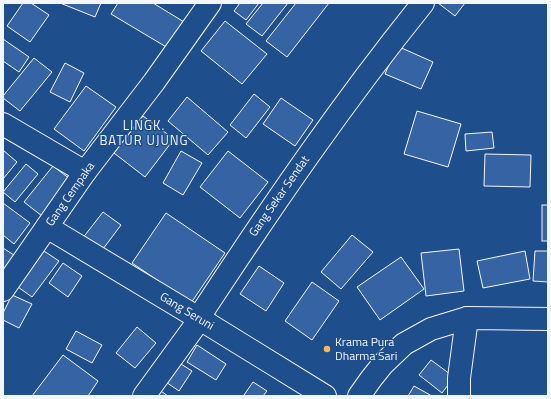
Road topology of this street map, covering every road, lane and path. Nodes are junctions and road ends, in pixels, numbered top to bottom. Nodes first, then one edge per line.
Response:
1 (210, 3) edge
2 (423, 3) edge
3 (3, 124) edge
4 (85, 172) junction
5 (47, 227) junction
6 (3, 290) edge
7 (468, 318) junction
8 (200, 319) junction
9 (548, 319) edge
10 (144, 396) edge
11 (325, 396) edge
12 (359, 396) edge
13 (459, 396) edge

1 - 4 street, Gang Cempaka
2 - 8 street, Gang Sekar Sendat
3 - 4 street
4 - 5 street, Gang Cempaka
5 - 6 street, Gang Cempaka
5 - 8 street, Gang Seruni
7 - 9 street
7 - 12 street
7 - 13 street
8 - 10 street, Gang Sekar Sendat
8 - 11 street, Gang Seruni

